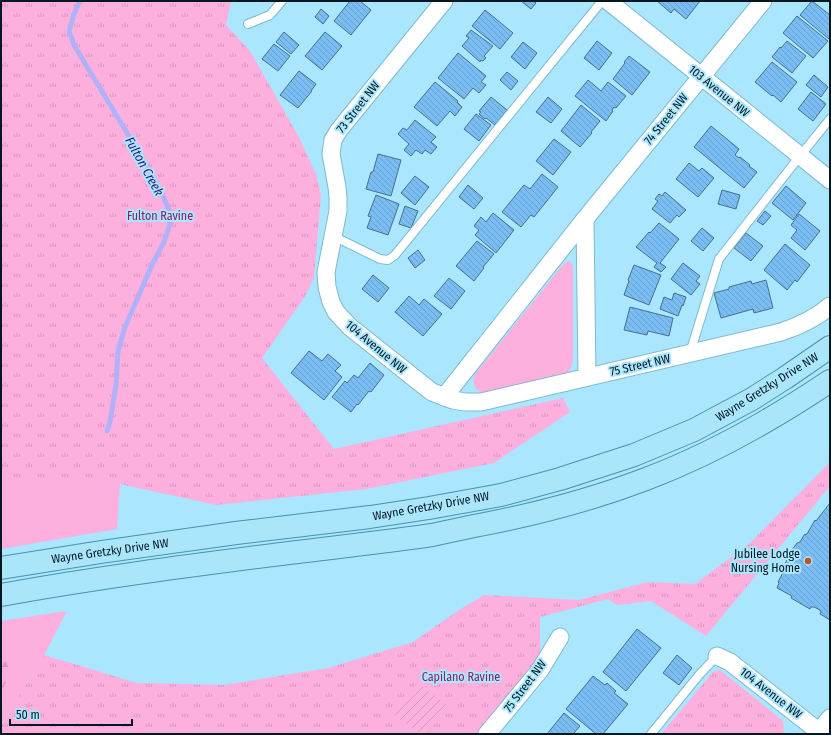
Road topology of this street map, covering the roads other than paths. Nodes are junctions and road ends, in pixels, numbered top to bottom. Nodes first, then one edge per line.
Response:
1 (282, 1) edge
2 (444, 1) edge
3 (602, 1) edge
4 (608, 1) edge
5 (763, 1) edge
6 (248, 24) dead end
7 (701, 76) junction
8 (830, 118) edge
9 (800, 156) junction
10 (830, 180) edge
11 (585, 219) junction
12 (333, 236) junction
13 (326, 281) joint
14 (830, 306) edge
15 (830, 347) edge
16 (690, 353) junction
17 (587, 377) junction
18 (830, 381) edge
19 (444, 397) junction
20 (1, 568) edge
21 (1, 595) edge
22 (560, 637) dead end
23 (717, 656) joint
24 (830, 718) edge
25 (819, 733) edge
26 (488, 734) edge
27 (651, 734) edge

1 - 6 lane
2 - 12 street, 73 Street NW
3 - 12 lane
4 - 7 street, 103 Avenue NW
5 - 7 street, 74 Street NW
7 - 9 street, 103 Avenue NW
7 - 11 street, 74 Street NW
8 - 9 lane
9 - 10 street, 103 Avenue NW
9 - 16 lane
11 - 17 street
11 - 19 street, 74 Street NW
12 - 13 street, 73 Street NW
13 - 19 street, 104 Avenue NW
14 - 16 street, 75 Street NW
15 - 20 main road, Wayne Gretzky Drive NW
16 - 17 street, 75 Street NW
17 - 19 street, 75 Street NW
18 - 21 main road
22 - 26 street, 75 Street NW
23 - 25 street, 104 Avenue NW
23 - 27 lane
24 - 25 street

